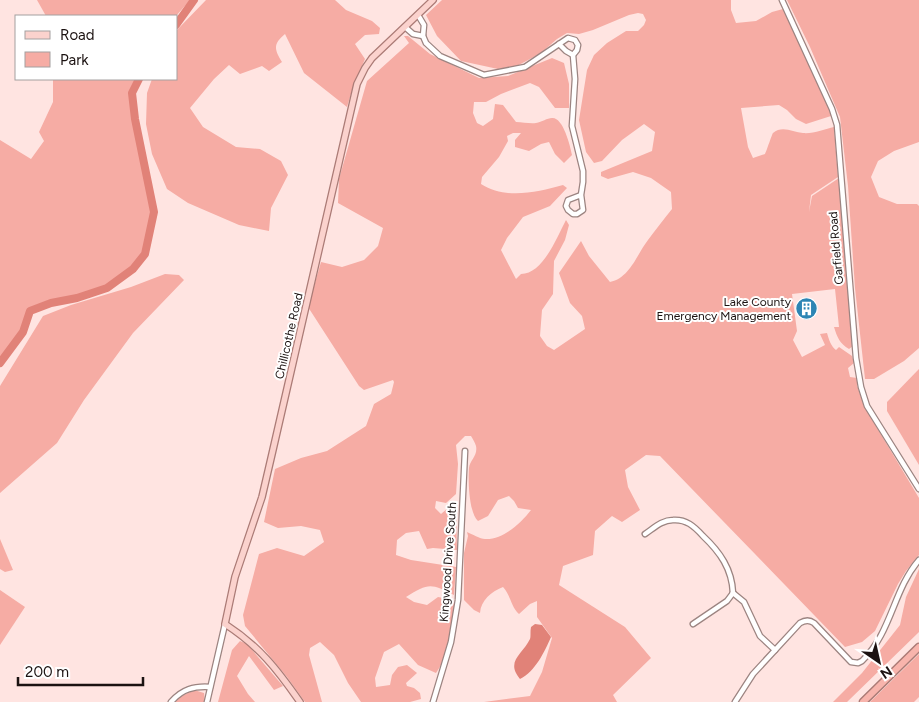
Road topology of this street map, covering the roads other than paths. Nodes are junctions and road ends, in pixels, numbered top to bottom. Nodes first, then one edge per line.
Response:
1 (433, 0) edge
2 (782, 0) edge
3 (418, 15) junction
4 (404, 27) junction
5 (423, 36) junction
6 (559, 44) junction
7 (572, 55) junction
8 (581, 195) junction
9 (465, 451) dead end
10 (919, 489) edge
11 (645, 534) dead end
12 (919, 560) edge
13 (734, 593) junction
14 (225, 624) junction
15 (693, 624) dead end
16 (919, 647) edge
17 (775, 650) junction
18 (210, 687) junction
19 (171, 702) edge
20 (207, 702) edge
21 (300, 702) edge
22 (433, 702) edge
23 (735, 702) edge
24 (863, 702) edge

1 - 3 main road, Chillicothe Road
2 - 10 street, Garfield Road
3 - 4 main road, Chillicothe Road
3 - 5 street
4 - 5 street
4 - 14 main road, Chillicothe Road
5 - 6 street
6 - 7 street
6 - 7 street
7 - 8 street
8 - 8 street
9 - 22 street, Kingwood Drive South
11 - 13 street
12 - 17 street
13 - 15 street
13 - 17 street
14 - 18 street, Chillicothe Road
14 - 21 main road
16 - 24 highway
17 - 23 street
18 - 19 street
18 - 20 street, Chillicothe Road

